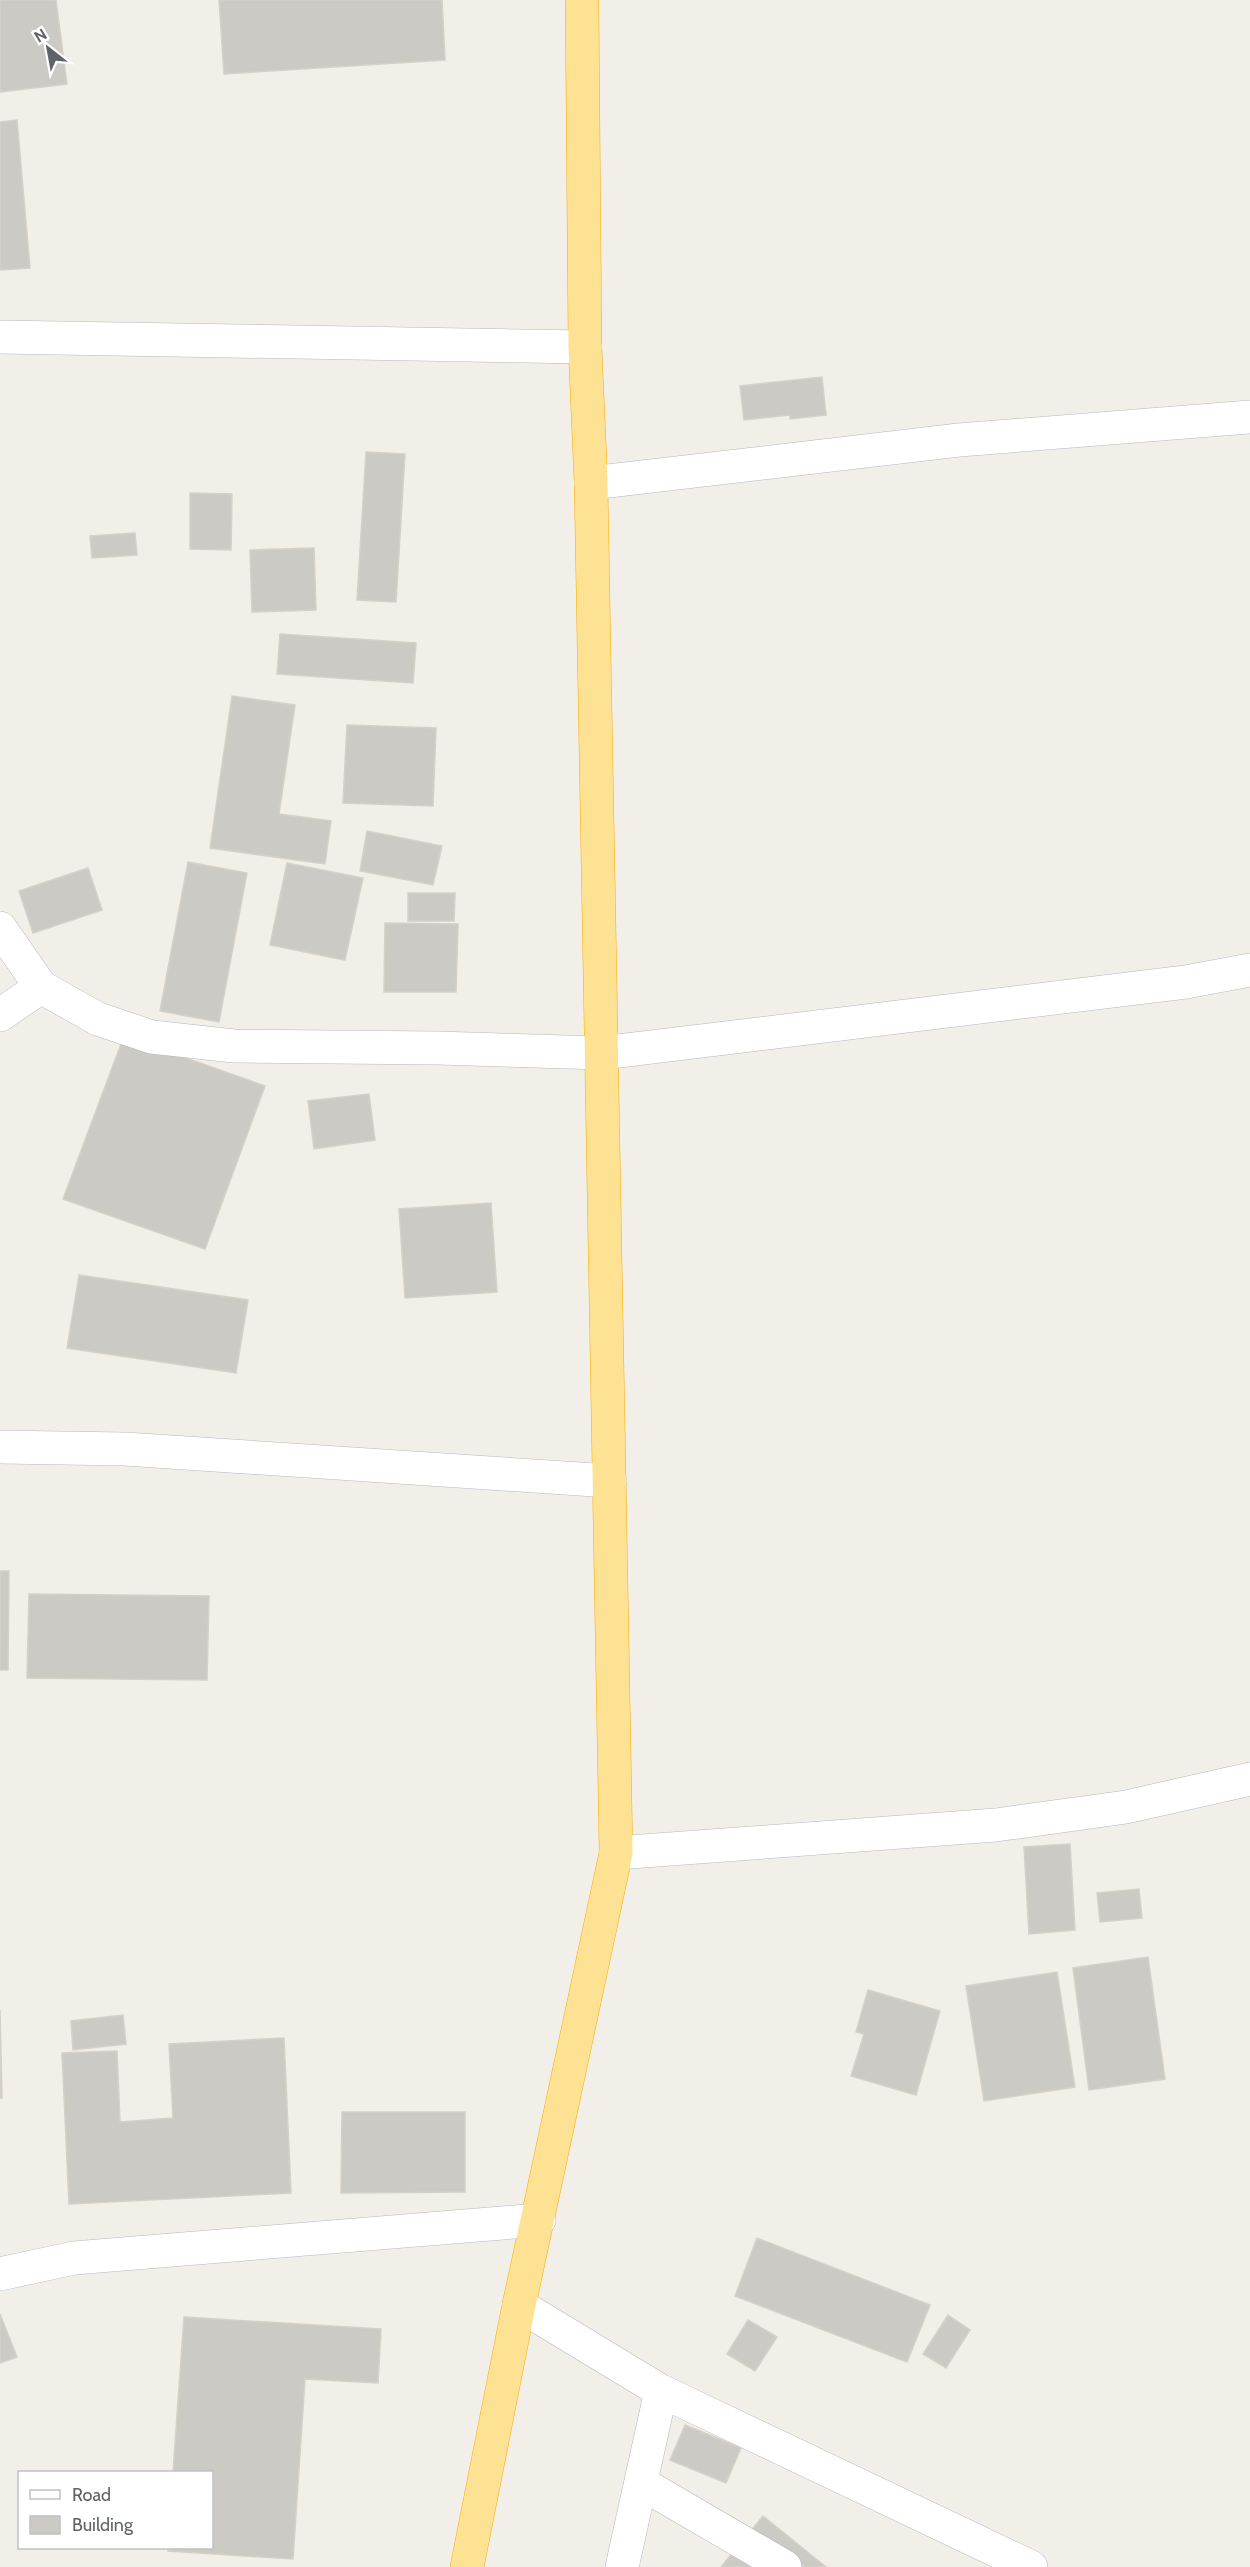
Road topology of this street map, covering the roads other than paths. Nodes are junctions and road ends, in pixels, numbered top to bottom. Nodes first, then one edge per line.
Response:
1 (582, 0) edge
2 (0, 337) edge
3 (585, 347) junction
4 (1250, 417) edge
5 (591, 483) junction
6 (0, 928) edge
7 (1250, 970) edge
8 (41, 987) junction
9 (0, 1015) edge
10 (602, 1053) junction
11 (0, 1447) edge
12 (610, 1481) junction
13 (1250, 1779) edge
14 (616, 1853) junction
15 (539, 2220) junction
16 (0, 2274) edge
17 (519, 2305) junction
18 (661, 2391) junction
19 (641, 2483) junction
20 (467, 2567) edge
21 (622, 2567) edge
22 (785, 2567) edge
23 (1030, 2567) edge

1 - 3 highway
2 - 3 street
3 - 5 highway
4 - 5 street
5 - 10 highway
6 - 8 street
7 - 10 street
8 - 9 street
8 - 10 street
10 - 12 highway
11 - 12 street
12 - 14 highway
13 - 14 street
14 - 15 highway
15 - 16 street
15 - 17 highway
17 - 18 street
17 - 20 highway
18 - 19 street
18 - 23 street
19 - 21 street
19 - 22 street

